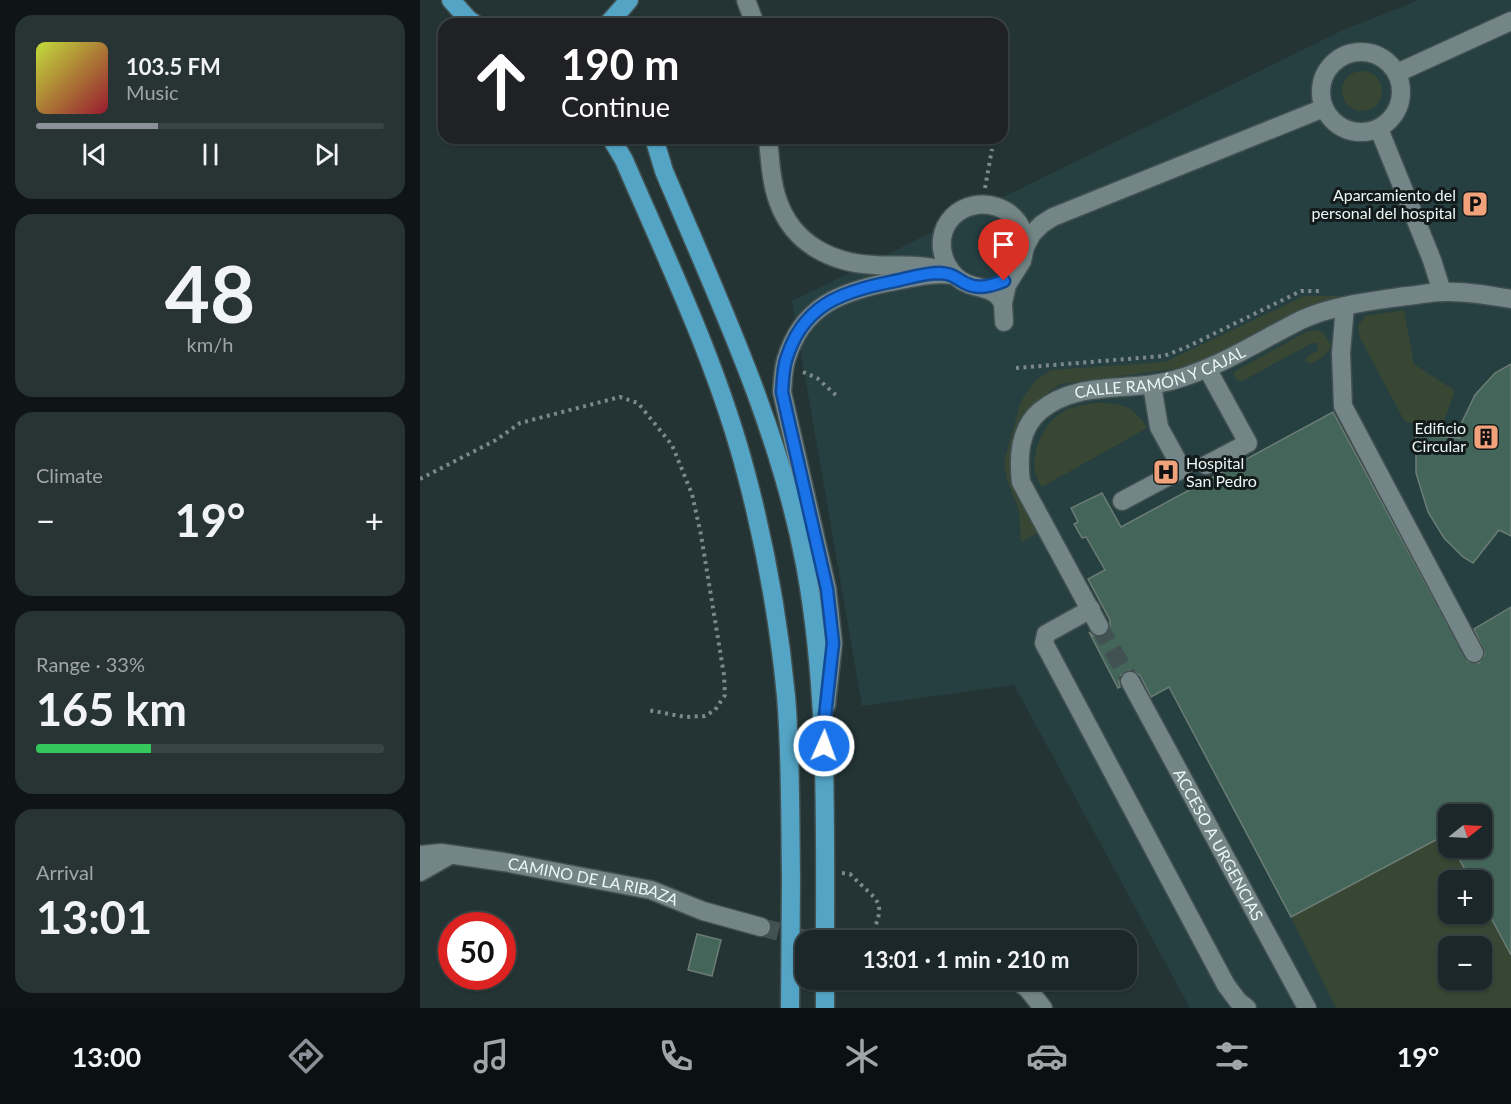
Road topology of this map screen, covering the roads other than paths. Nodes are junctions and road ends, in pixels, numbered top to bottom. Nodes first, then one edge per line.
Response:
1 (451, 0) edge
2 (746, 0) edge
3 (467, 18) edge
4 (752, 18) edge
5 (1511, 21) edge
6 (1397, 73) junction
7 (1324, 108) junction
8 (1379, 129) junction
9 (615, 144) edge
10 (656, 144) edge
11 (769, 144) edge
12 (1012, 216) junction
13 (1053, 217) junction
14 (942, 236) junction
15 (1025, 247) junction
16 (916, 264) junction
17 (1015, 272) junction
18 (954, 275) junction
19 (978, 287) junction
20 (1442, 292) junction
21 (1511, 298) edge
22 (1003, 303) junction
23 (1345, 306) junction
24 (1004, 322) dead end
25 (1208, 370) junction
26 (1152, 385) junction
27 (1206, 465) dead end
28 (1122, 501) dead end
29 (1091, 609) junction
30 (1099, 626) tunnel mouth
31 (1474, 653) dead end
32 (1130, 681) tunnel mouth
33 (824, 725) junction
34 (420, 855) edge
35 (452, 855) junction
36 (420, 872) edge
37 (761, 927) tunnel mouth
38 (825, 930) edge
39 (825, 990) edge
40 (1029, 990) edge
41 (1299, 1005) edge
42 (790, 1008) edge
43 (825, 1008) edge
44 (1043, 1008) edge
45 (1246, 1008) edge

1 - 3 main road
2 - 4 street
5 - 6 street
6 - 7 street
6 - 8 street
7 - 8 street
7 - 13 street
8 - 20 street
9 - 42 main road, bridge
10 - 33 main road
11 - 16 street
12 - 13 street
12 - 14 street
12 - 15 street
13 - 15 street
14 - 16 street
14 - 18 street
15 - 17 street
16 - 18 street
17 - 19 street
17 - 22 street
18 - 19 street
18 - 33 street
19 - 22 street
20 - 21 street, CALLE RAMÓN Y CAJAL
20 - 23 street, CALLE RAMÓN Y CAJAL
22 - 24 street
23 - 25 street, CALLE RAMÓN Y CAJAL
23 - 31 street
25 - 26 street, CALLE RAMÓN Y CAJAL
25 - 27 street
26 - 28 street
26 - 29 street, CALLE RAMÓN Y CAJAL
29 - 30 street, CALLE RAMÓN Y CAJAL
29 - 45 street
32 - 41 street, ACCESO A URGENCIAS
33 - 38 main road
34 - 35 street, CAMINO DE LA RIBAZA
35 - 36 street
35 - 37 street, CAMINO DE LA RIBAZA
39 - 43 main road
40 - 44 street

